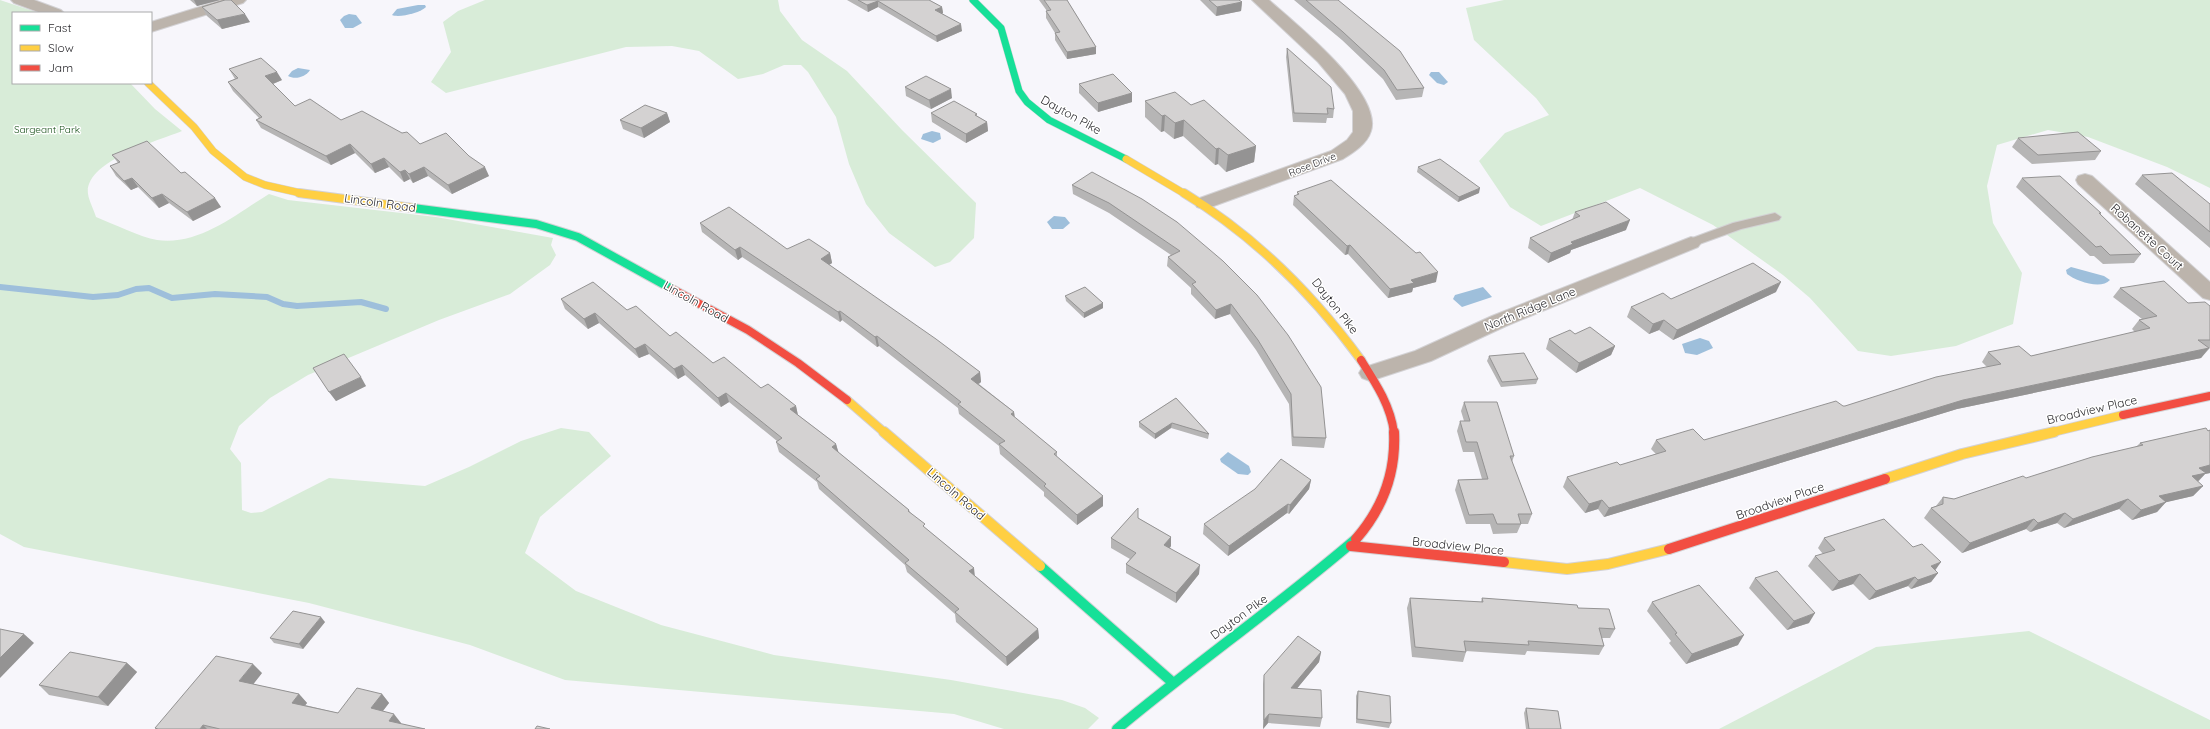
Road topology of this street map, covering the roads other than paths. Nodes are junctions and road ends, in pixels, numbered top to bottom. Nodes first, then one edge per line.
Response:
1 (19, 0) edge
2 (238, 0) edge
3 (973, 0) edge
4 (1260, 0) edge
5 (53, 12) edge
6 (152, 27) edge
7 (149, 84) edge
8 (2084, 180) dead end
9 (1204, 203) junction
10 (1775, 217) dead end
11 (1691, 243) joint
12 (2210, 293) edge
13 (1370, 373) junction
14 (2210, 396) edge
15 (1351, 546) junction
16 (1171, 682) junction
17 (1117, 729) edge

1 - 5 street
2 - 6 street
3 - 9 street, Dayton Pike
4 - 9 street, Rose Drive
7 - 16 street, Lincoln Road
8 - 12 street, Robanette Court
9 - 13 street, Dayton Pike
10 - 11 lane
11 - 13 street, North Ridge Lane
13 - 15 street, Dayton Pike
14 - 15 street, Broadview Place
15 - 16 street, Dayton Pike
16 - 17 street, Dayton Pike

